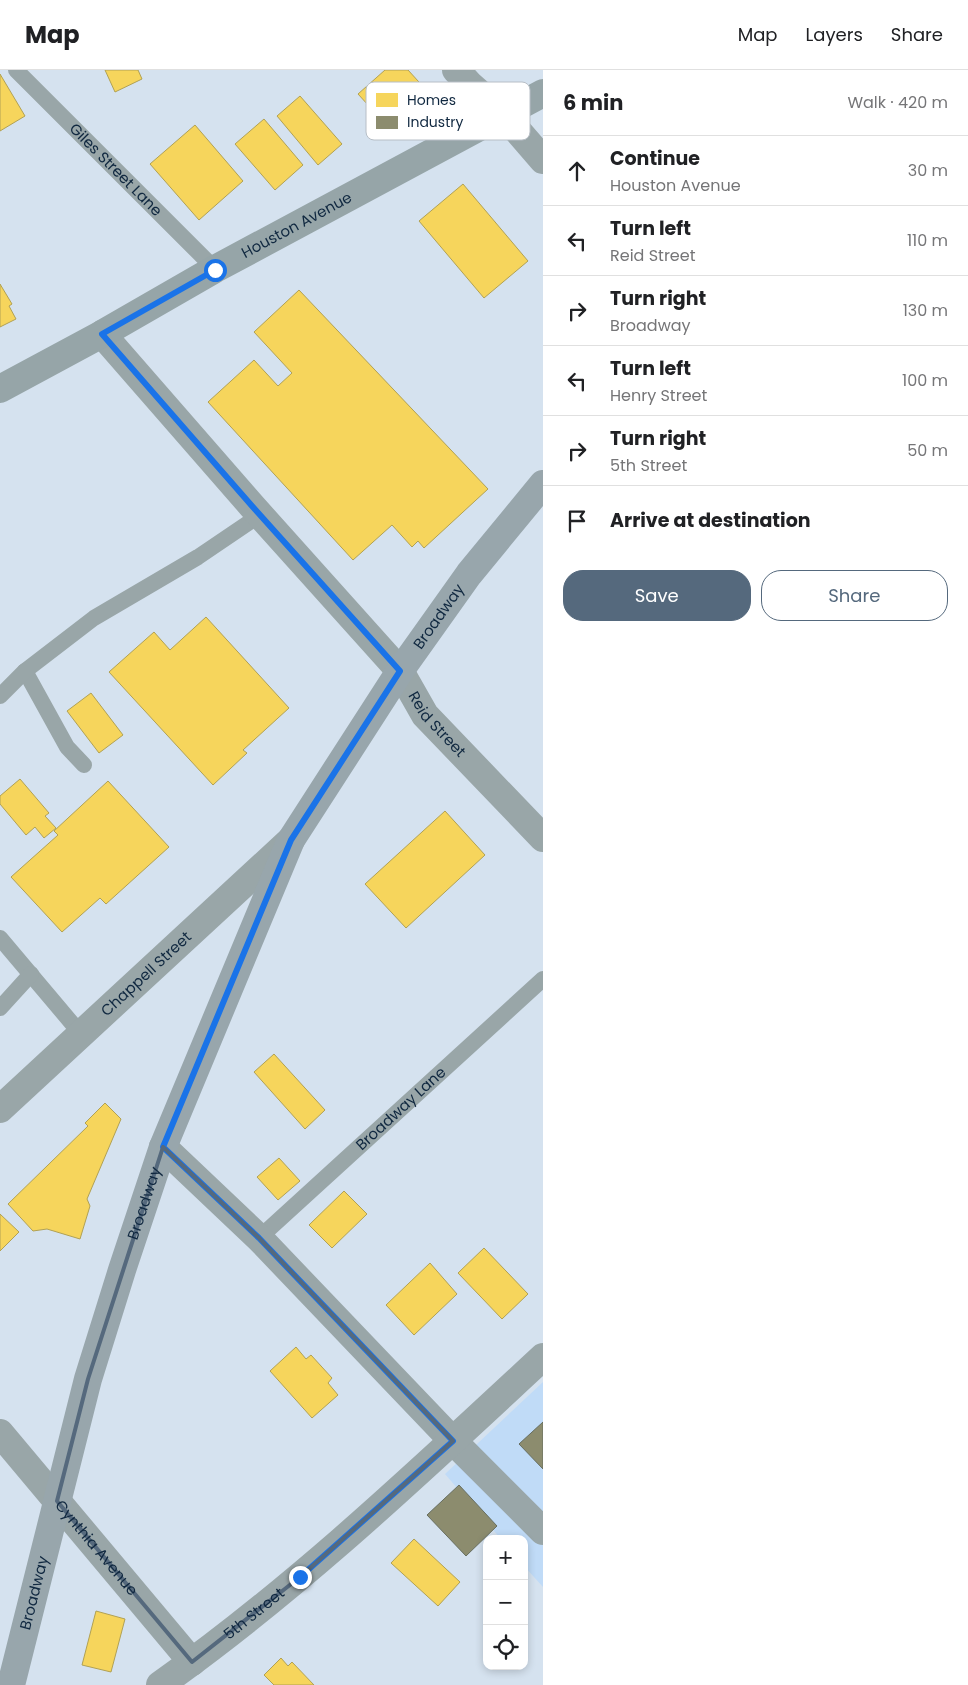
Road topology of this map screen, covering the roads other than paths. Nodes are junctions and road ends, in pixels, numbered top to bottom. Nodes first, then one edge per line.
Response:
1 (16, 70) edge
2 (456, 70) edge
3 (466, 82) edge
4 (543, 93) edge
5 (530, 100) edge
6 (457, 140) edge
7 (526, 140) edge
8 (543, 160) edge
9 (215, 270) junction
10 (102, 334) junction
11 (0, 389) edge
12 (543, 484) edge
13 (260, 515) junction
14 (25, 671) junction
15 (400, 671) junction
16 (0, 696) edge
17 (84, 765) dead end
18 (543, 838) edge
19 (291, 840) junction
20 (0, 938) edge
21 (31, 974) junction
22 (543, 979) edge
23 (0, 1008) edge
24 (81, 1034) junction
25 (0, 1109) edge
26 (163, 1147) junction
27 (259, 1238) junction
28 (543, 1357) edge
29 (0, 1433) edge
30 (453, 1441) junction
31 (57, 1501) junction
32 (543, 1531) edge
33 (192, 1662) junction
34 (11, 1685) edge
35 (160, 1685) edge

1 - 9 lane, Giles Street Lane
2 - 3 street
4 - 5 street, Houston Avenue
6 - 9 street, Houston Avenue
7 - 8 street
9 - 10 street, Houston Avenue
10 - 11 street, Houston Avenue
10 - 13 street, Reid Street
12 - 15 main road, Broadway
13 - 14 lane
13 - 15 street, Reid Street
14 - 16 lane
14 - 17 lane
15 - 18 street, Reid Street
15 - 19 main road, Broadway
19 - 24 street, Chappell Street
19 - 26 main road, Broadway
20 - 21 lane
21 - 23 lane
21 - 24 lane
22 - 27 lane, Broadway Lane
24 - 25 street, Chappell Street
26 - 27 street
26 - 31 main road, Broadway
27 - 30 street
28 - 30 street, 5th Street
29 - 31 street, Cynthia Avenue
30 - 32 street
30 - 33 street, 5th Street
31 - 33 street, Cynthia Avenue
31 - 34 main road, Broadway
33 - 35 street, 5th Street

